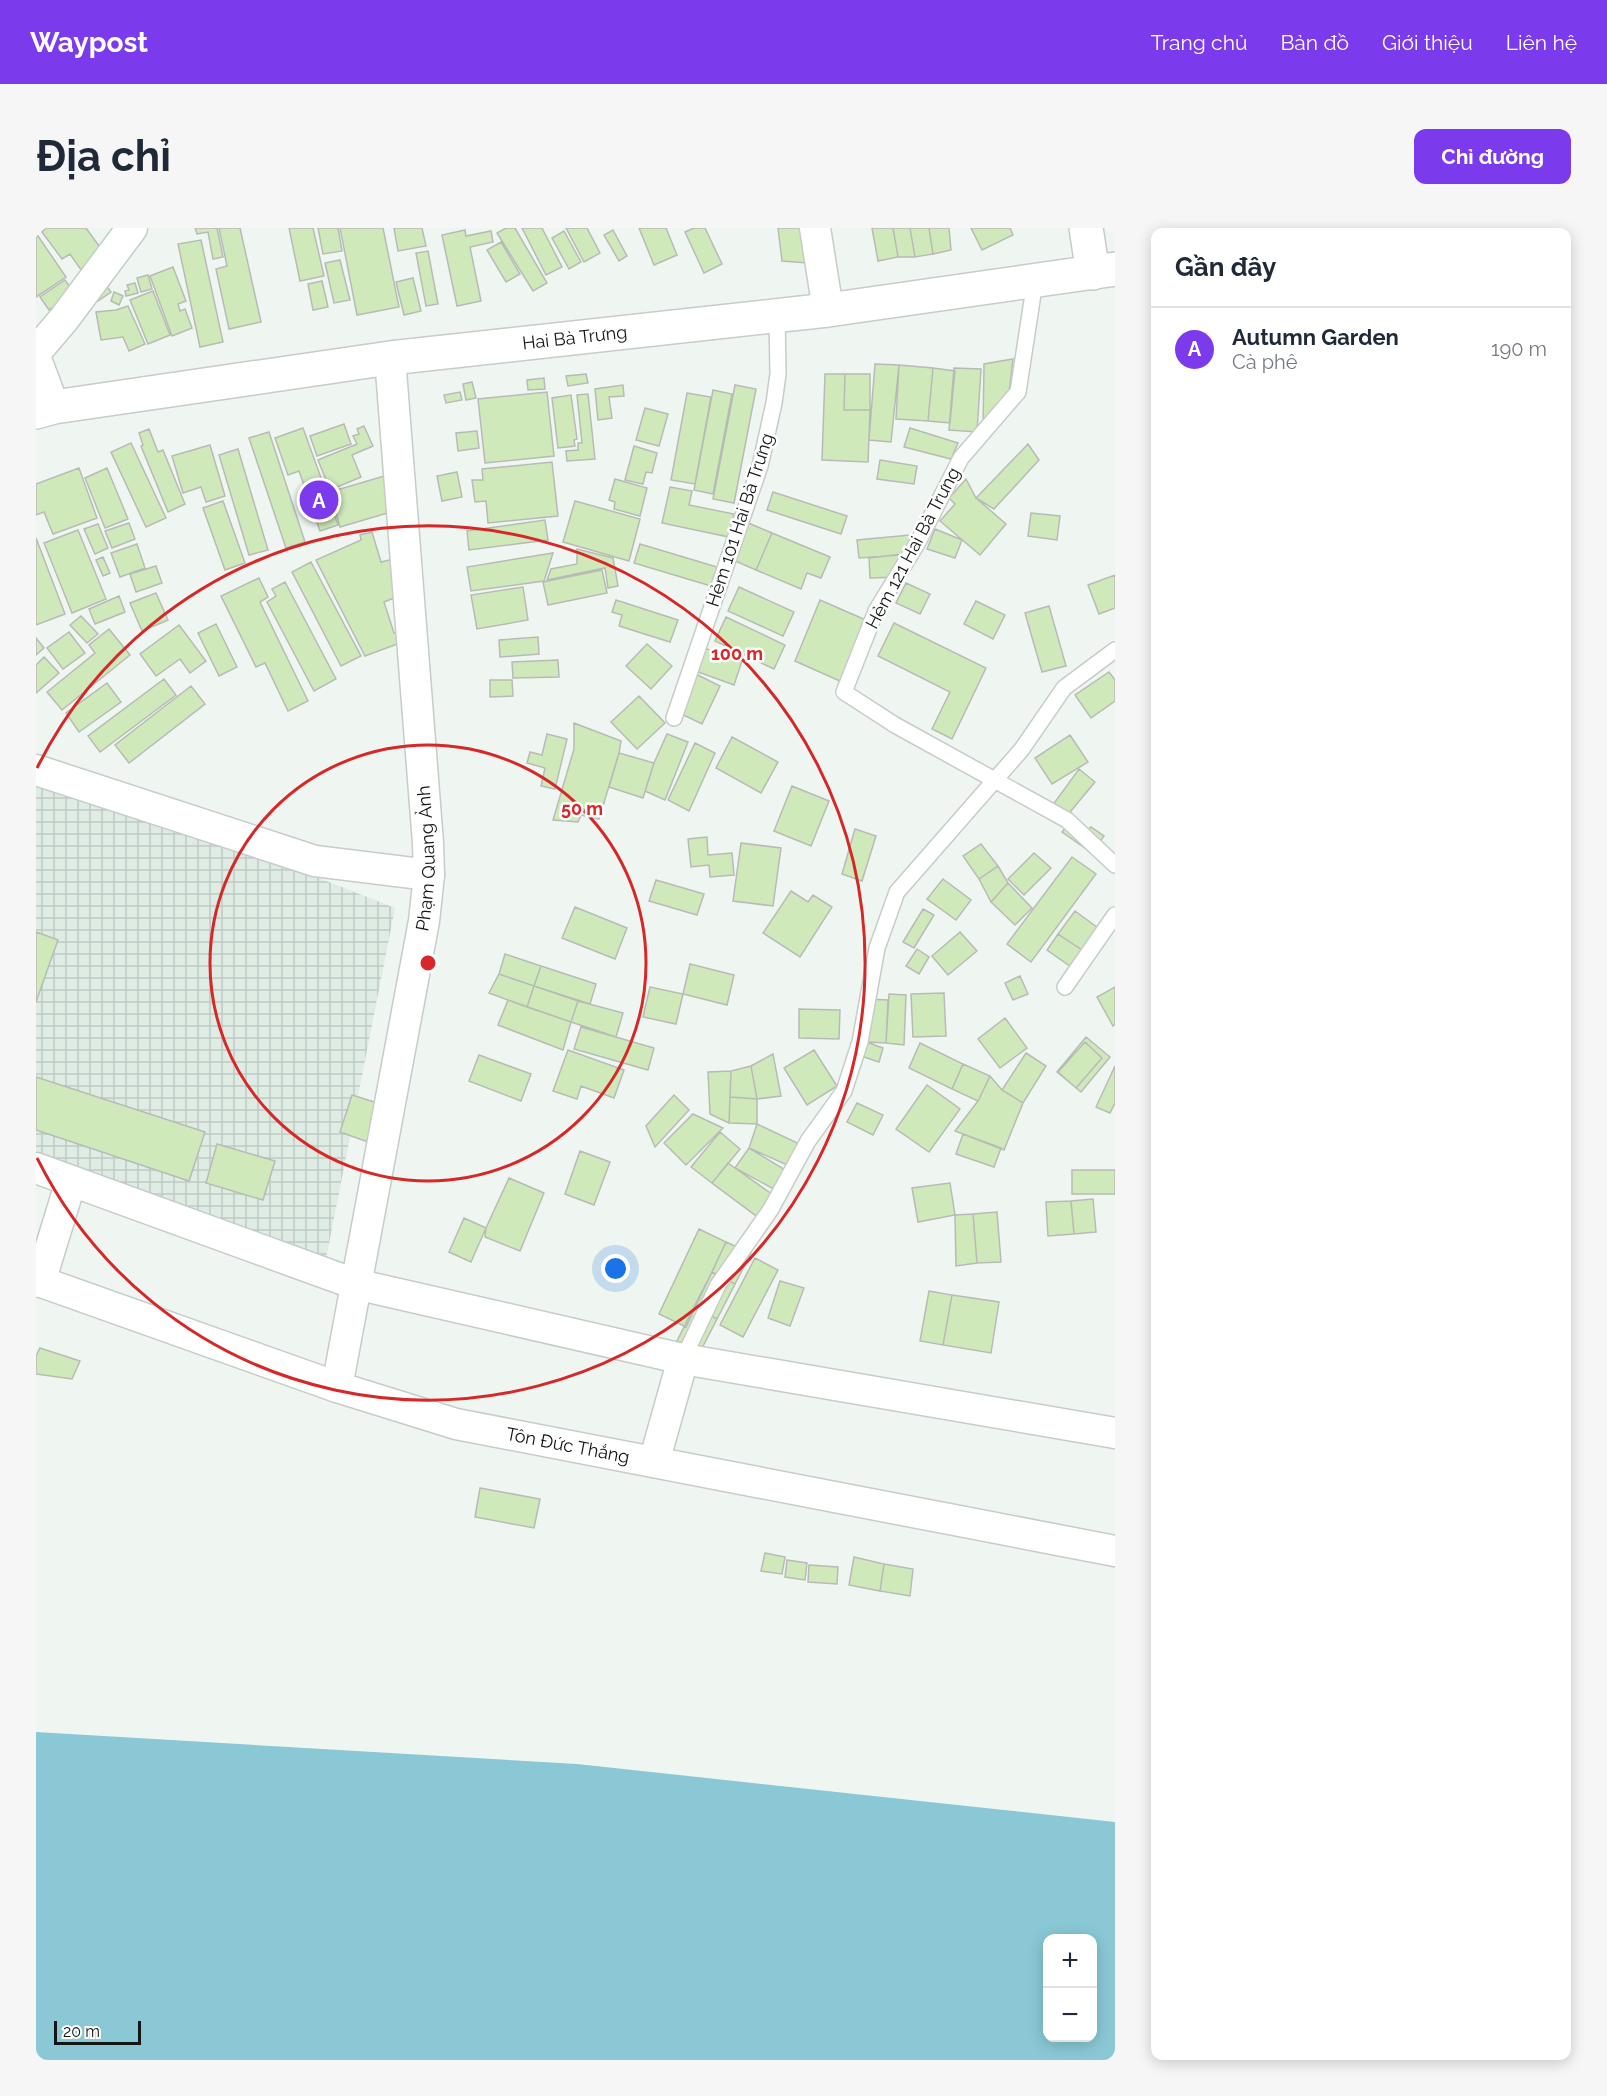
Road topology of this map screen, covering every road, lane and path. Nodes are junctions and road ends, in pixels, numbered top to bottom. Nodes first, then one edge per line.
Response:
1 (132, 228) edge
2 (815, 228) edge
3 (1086, 228) edge
4 (1104, 271) edge
5 (1035, 281) junction
6 (828, 310) junction
7 (777, 316) junction
8 (36, 352) edge
9 (390, 358) junction
10 (36, 359) edge
11 (45, 410) edge
12 (1115, 650) edge
13 (674, 718) dead end
14 (36, 770) edge
15 (993, 782) junction
16 (1115, 866) edge
17 (429, 875) junction
18 (1115, 915) edge
19 (1065, 987) dead end
20 (36, 1168) edge
21 (71, 1181) junction
22 (38, 1281) edge
23 (355, 1284) junction
24 (683, 1359) junction
25 (337, 1387) junction
26 (1115, 1433) edge
27 (654, 1462) junction
28 (1115, 1551) edge

1 - 8 street
2 - 6 street
3 - 4 main road
4 - 5 main road, Hai Bà Trưng
5 - 6 main road, Hai Bà Trưng
5 - 15 lane, Hẻm 121 Hai Bà Trưng
6 - 7 main road, Hai Bà Trưng
7 - 9 main road, Hai Bà Trưng
7 - 13 lane, Hẻm 101 Hai Bà Trưng
9 - 11 main road, Hai Bà Trưng
9 - 17 street, Phạm Quang Ảnh
10 - 11 street
12 - 15 lane
14 - 17 street
15 - 16 lane, Hẻm 121 Hai Bà Trưng
15 - 24 lane
17 - 23 street, Phạm Quang Ảnh
18 - 19 lane
20 - 21 street
21 - 22 street
21 - 23 street
22 - 25 street, Tôn Đức Thắng
23 - 24 street
23 - 25 street, Phạm Quang Ảnh
24 - 26 street
24 - 27 street
25 - 27 street, Tôn Đức Thắng
27 - 28 street, Tôn Đức Thắng

